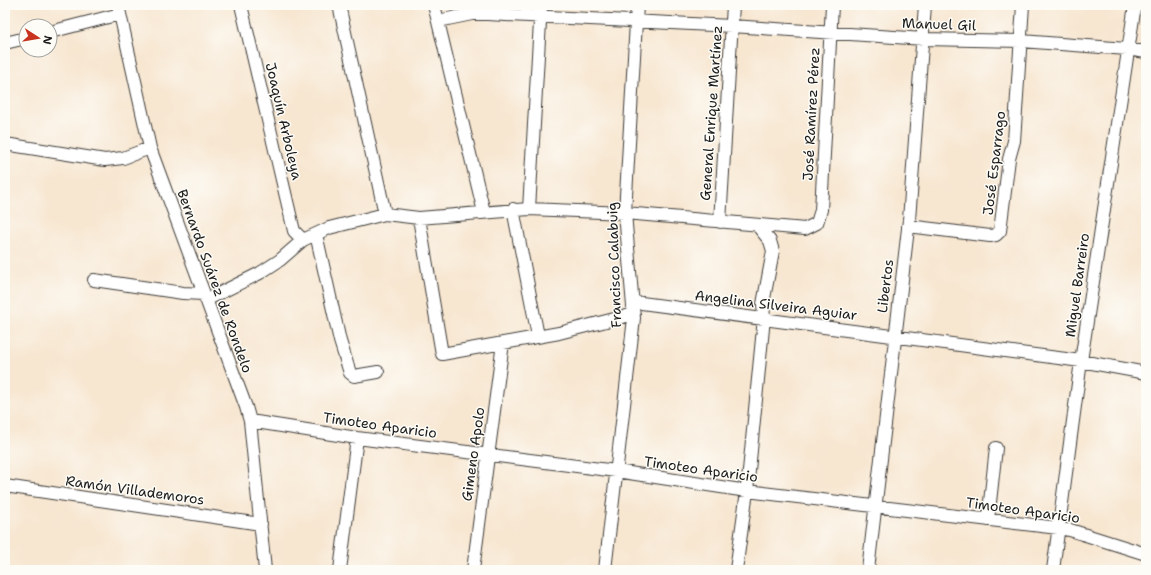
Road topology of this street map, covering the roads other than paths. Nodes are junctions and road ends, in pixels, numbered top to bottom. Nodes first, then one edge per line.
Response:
1 (241, 5) edge
2 (339, 5) edge
3 (434, 5) edge
4 (637, 5) edge
5 (733, 5) edge
6 (832, 5) edge
7 (925, 5) edge
8 (1023, 5) edge
9 (1135, 5) edge
10 (119, 10) edge
11 (541, 11) edge
12 (438, 21) junction
13 (636, 21) junction
14 (732, 26) junction
15 (58, 29) edge
16 (830, 33) junction
17 (924, 39) junction
18 (18, 40) edge
19 (1021, 42) junction
20 (5, 43) edge
21 (1127, 49) junction
22 (1146, 52) edge
23 (5, 144) edge
24 (150, 148) junction
25 (529, 208) junction
26 (513, 209) junction
27 (484, 212) junction
28 (625, 213) junction
29 (385, 214) junction
30 (419, 218) junction
31 (720, 222) junction
32 (757, 225) junction
33 (908, 226) junction
34 (316, 234) junction
35 (303, 240) junction
36 (94, 280) dead end
37 (205, 297) junction
38 (634, 308) junction
39 (764, 318) junction
40 (894, 335) junction
41 (538, 336) junction
42 (503, 343) junction
43 (1081, 361) junction
44 (378, 372) dead end
45 (1146, 373) edge
46 (250, 421) junction
47 (357, 438) junction
48 (996, 448) dead end
49 (489, 454) junction
50 (616, 472) junction
51 (5, 486) edge
52 (747, 491) junction
53 (876, 507) junction
54 (988, 520) junction
55 (261, 524) junction
56 (1058, 528) junction
57 (1146, 554) edge
58 (265, 570) edge
59 (340, 570) edge
60 (473, 570) edge
61 (605, 570) edge
62 (736, 570) edge
63 (868, 570) edge
64 (1053, 570) edge

1 - 35 street, Joaquín Arboleya
2 - 29 street
3 - 12 street
4 - 13 street, Francisco Calabuig
5 - 14 street, General Enrique Martínez
6 - 16 street, José Ramírez Pérez
7 - 17 street, Libertos
8 - 19 street, José Esparrago
9 - 21 street, Miguel Barreiro
10 - 15 street
10 - 24 street, Bernardo Suárez de Rondelo
11 - 12 street, Manuel Gil
11 - 13 street, Manuel Gil
11 - 25 street
12 - 27 street
13 - 14 street, Manuel Gil
13 - 28 street, Francisco Calabuig
14 - 16 street, Manuel Gil
14 - 31 street, General Enrique Martínez
16 - 17 street, Manuel Gil
16 - 32 street, José Ramírez Pérez
17 - 19 street, Manuel Gil
17 - 33 street, Libertos
18 - 20 street
19 - 21 street, Manuel Gil
19 - 33 street, José Esparrago
21 - 22 street, Manuel Gil
21 - 43 street, Miguel Barreiro
23 - 24 street
24 - 37 street, Bernardo Suárez de Rondelo
25 - 26 street
25 - 28 street
26 - 27 street
26 - 41 street
27 - 30 street
28 - 31 street
28 - 38 street, Francisco Calabuig
29 - 30 street
29 - 34 street
30 - 42 street, Angelina Silveira Aguiar
31 - 32 street
32 - 39 street
33 - 40 street, Libertos
34 - 35 street
34 - 44 street
35 - 37 street
36 - 37 street
37 - 46 street, Bernardo Suárez de Rondelo
38 - 39 street, Angelina Silveira Aguiar
38 - 41 street, Angelina Silveira Aguiar
38 - 50 street, Francisco Calabuig
39 - 40 street, Angelina Silveira Aguiar
39 - 52 street
40 - 43 street, Angelina Silveira Aguiar
40 - 53 street, Libertos
41 - 42 street, Angelina Silveira Aguiar
42 - 49 street, Gimeno Apolo
43 - 45 street, Angelina Silveira Aguiar
43 - 56 street, Miguel Barreiro
46 - 47 street, Timoteo Aparicio
46 - 55 street, Bernardo Suárez de Rondelo
47 - 49 street, Timoteo Aparicio
47 - 59 street
48 - 54 street
49 - 50 street, Timoteo Aparicio
49 - 60 street, Gimeno Apolo
50 - 52 street, Timoteo Aparicio
50 - 61 street, Francisco Calabuig
51 - 55 street, Ramón Villademoros
52 - 53 street, Timoteo Aparicio
52 - 62 street
53 - 54 street, Timoteo Aparicio
53 - 63 street, Libertos
54 - 56 street, Timoteo Aparicio
55 - 58 street, Bernardo Suárez de Rondelo
56 - 57 street, Timoteo Aparicio
56 - 64 street, Miguel Barreiro

